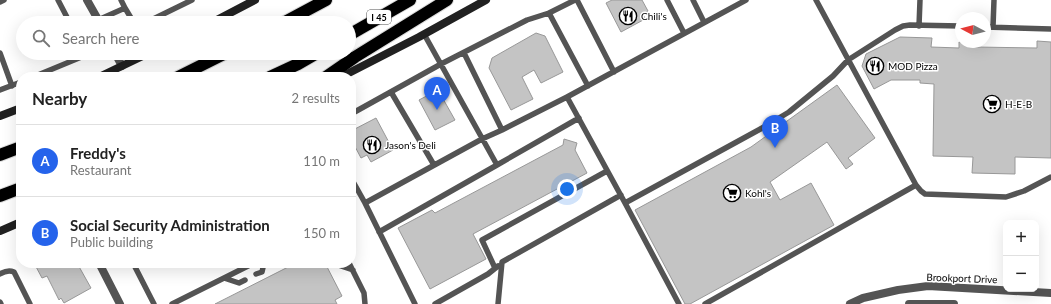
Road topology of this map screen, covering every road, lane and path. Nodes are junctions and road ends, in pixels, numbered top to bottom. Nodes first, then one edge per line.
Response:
1 (4, 0) edge
2 (58, 0) edge
3 (87, 0) edge
4 (121, 0) edge
5 (192, 0) edge
6 (255, 0) edge
7 (326, 0) edge
8 (410, 0) edge
9 (447, 0) edge
10 (486, 0) edge
11 (576, 0) edge
12 (667, 0) edge
13 (693, 0) edge
14 (745, 0) edge
15 (816, 0) edge
16 (920, 0) edge
17 (994, 0) edge
18 (0, 2) edge
19 (125, 8) junction
20 (549, 13) junction
21 (66, 16) edge
22 (96, 16) edge
23 (109, 16) edge
24 (130, 16) edge
25 (159, 16) edge
26 (224, 16) edge
27 (296, 16) edge
28 (704, 22) junction
29 (919, 26) junction
30 (955, 26) edge
31 (993, 27) joint
32 (1051, 28) edge
33 (356, 31) edge
34 (424, 34) junction
35 (684, 34) junction
36 (464, 53) junction
37 (0, 54) edge
38 (356, 56) edge
39 (74, 60) edge
40 (119, 60) edge
41 (134, 60) edge
42 (212, 60) edge
43 (305, 60) edge
44 (351, 60) edge
45 (848, 60) junction
46 (441, 64) junction
47 (122, 66) junction
48 (45, 72) edge
49 (109, 72) edge
50 (188, 72) edge
51 (281, 72) edge
52 (333, 72) edge
53 (351, 72) edge
54 (614, 72) junction
55 (16, 84) edge
56 (12, 86) junction
57 (588, 86) junction
58 (0, 90) edge
59 (391, 92) junction
60 (567, 97) junction
61 (16, 110) edge
62 (356, 111) edge
63 (0, 116) edge
64 (579, 118) junction
65 (502, 130) junction
66 (482, 139) junction
67 (16, 149) edge
68 (0, 155) edge
69 (434, 165) junction
70 (497, 165) junction
71 (607, 171) junction
72 (1051, 177) edge
73 (916, 185) junction
74 (356, 187) edge
75 (16, 190) edge
76 (621, 195) junction
77 (0, 196) edge
78 (365, 203) junction
79 (625, 203) junction
80 (16, 224) edge
81 (0, 231) edge
82 (379, 232) junction
83 (502, 262) junction
84 (102, 268) edge
85 (136, 268) edge
86 (244, 268) edge
87 (263, 268) edge
88 (346, 268) edge
89 (495, 268) junction
90 (353, 270) joint
91 (0, 274) edge
92 (256, 274) dead end
93 (224, 278) junction
94 (244, 280) dead end
95 (1051, 293) edge
96 (30, 304) edge
97 (120, 304) edge
98 (154, 304) edge
99 (172, 304) edge
100 (365, 304) edge
101 (415, 304) edge
102 (435, 304) edge
103 (498, 304) edge
104 (679, 304) edge
105 (705, 304) edge
106 (850, 304) edge
107 (909, 304) edge
108 (954, 304) edge

1 - 18 lane
2 - 21 lane
3 - 22 street
4 - 19 lane
5 - 25 lane
6 - 26 main road
7 - 27 highway
8 - 33 highway, I 45
9 - 38 highway
10 - 34 main road
11 - 20 lane
11 - 54 lane
12 - 35 lane
13 - 28 lane
14 - 28 lane
15 - 45 lane
16 - 29 lane
17 - 31 lane
19 - 23 lane
19 - 24 lane
20 - 36 lane
20 - 57 lane
28 - 35 lane
29 - 30 lane
29 - 45 lane
31 - 32 lane
34 - 46 lane
34 - 53 main road
35 - 54 lane
36 - 46 lane
36 - 65 lane
37 - 56 lane
39 - 48 lane
40 - 47 street
41 - 47 main road
42 - 50 highway
43 - 51 highway
44 - 52 highway
45 - 73 lane
45 - 79 lane
46 - 59 lane
46 - 66 lane
47 - 49 main road
54 - 57 lane
55 - 56 lane
56 - 58 lane
57 - 60 lane
59 - 62 lane
59 - 69 lane
60 - 64 lane
60 - 65 lane
61 - 63 main road
64 - 70 lane
64 - 71 lane
65 - 66 lane
66 - 69 lane
66 - 70 lane
67 - 68 highway
69 - 78 lane
70 - 82 lane
71 - 76 lane
71 - 89 lane
72 - 73 lane
73 - 105 lane
74 - 78 lane
75 - 77 highway
76 - 79 lane
76 - 83 lane
78 - 82 lane
79 - 104 lane
80 - 81 main road
82 - 101 lane
83 - 89 lane
83 - 103 lane
84 - 97 street
85 - 98 lane
86 - 93 lane
87 - 92 lane
88 - 90 lane
89 - 102 lane
90 - 100 lane
91 - 96 lane
93 - 94 lane
93 - 99 lane
95 - 106 street, Brookport Drive
107 - 108 street

